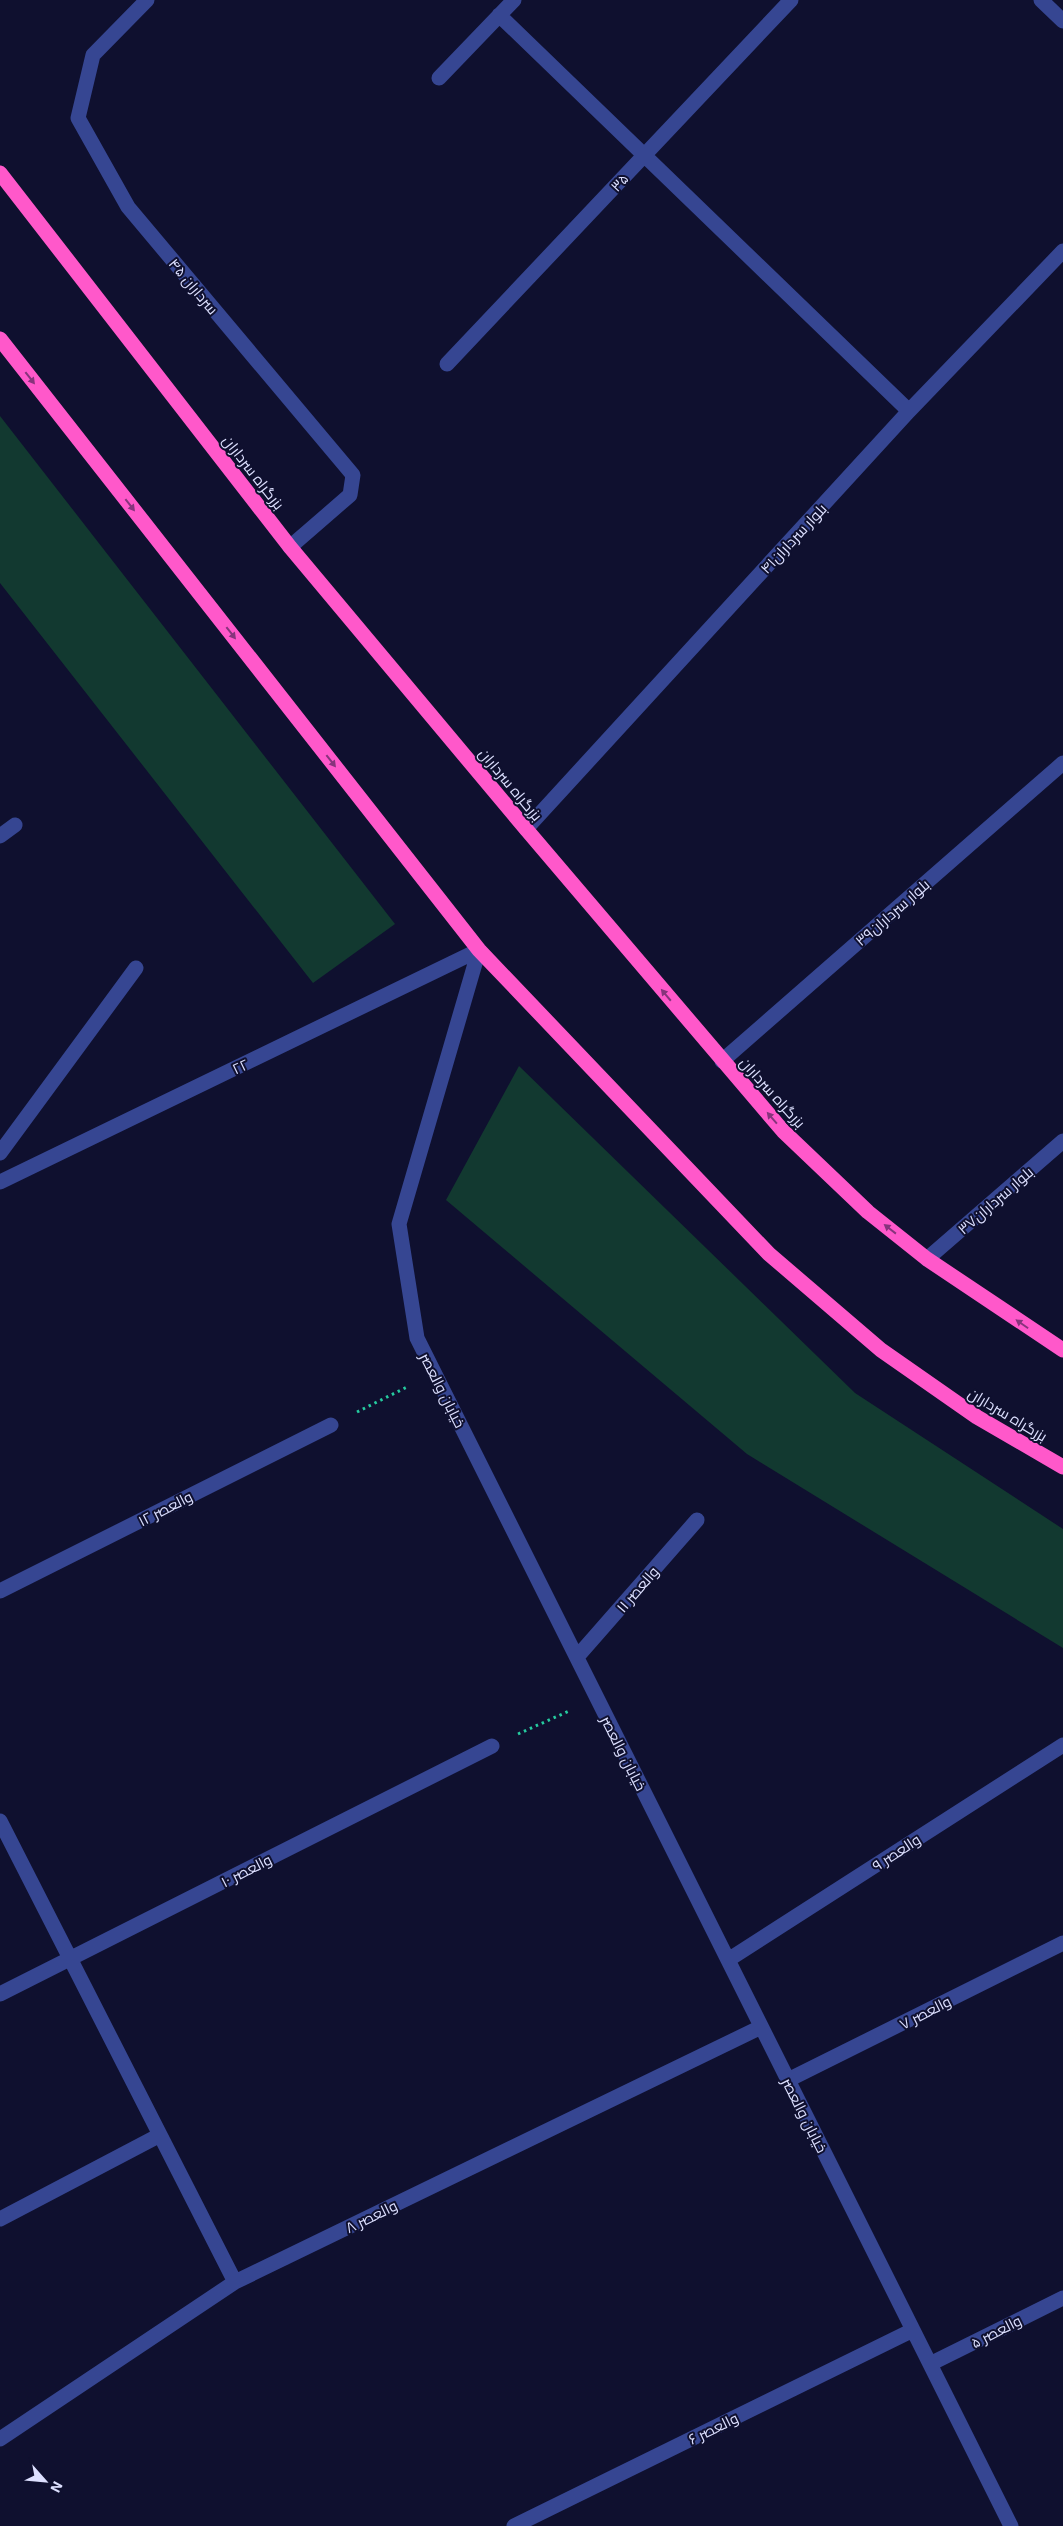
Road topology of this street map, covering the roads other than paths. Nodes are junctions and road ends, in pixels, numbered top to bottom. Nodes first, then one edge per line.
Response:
1 (146, 0) edge
2 (514, 0) edge
3 (791, 0) edge
4 (1041, 0) edge
5 (500, 16) junction
6 (1063, 21) edge
7 (439, 78) dead end
8 (644, 155) junction
9 (0, 173) edge
10 (1063, 251) edge
11 (0, 339) edge
12 (446, 364) dead end
13 (910, 411) junction
14 (290, 547) junction
15 (1063, 763) edge
16 (15, 825) dead end
17 (526, 829) junction
18 (0, 836) edge
19 (479, 950) junction
20 (136, 968) dead end
21 (722, 1061) junction
22 (1063, 1141) edge
23 (0, 1153) edge
24 (0, 1182) edge
25 (927, 1259) junction
26 (1063, 1350) edge
27 (331, 1425) road end
28 (1063, 1467) edge
29 (697, 1520) dead end
30 (0, 1592) edge
31 (576, 1657) junction
32 (1063, 1745) edge
33 (492, 1746) road end
34 (0, 1821) edge
35 (1063, 1943) edge
36 (70, 1958) junction
37 (728, 1960) junction
38 (0, 1994) edge
39 (761, 2027) junction
40 (788, 2080) junction
41 (160, 2134) junction
42 (0, 2219) edge
43 (235, 2282) junction
44 (1063, 2298) edge
45 (913, 2330) junction
46 (930, 2364) junction
47 (0, 2439) edge
48 (514, 2526) edge
49 (1011, 2526) edge

1 - 14 street, سرداران ۴۵
2 - 5 street
3 - 8 street, ۳۵
4 - 6 street
5 - 7 street
5 - 8 street
8 - 12 street, ۳۵
8 - 13 street
9 - 14 highway, بزرگراه سرداران
10 - 13 street, بلوار سرداران۴۱
11 -> 19 highway, بزرگراه سرداران
13 - 17 street, بلوار سرداران۴۱
14 - 17 highway, بزرگراه سرداران
15 - 21 street, بلوار سرداران۳۹
16 - 18 street
21 -> 17 highway, بزرگراه سرداران
19 - 24 street, ۲۲
19 - 28 highway, بزرگراه سرداران
19 - 31 street, خیابان والعصر
20 - 23 street
25 -> 21 highway, بزرگراه سرداران
22 - 25 street, بلوار سرداران۳۷
26 -> 25 highway, بزرگراه سرداران
27 - 30 street, والعصر ۱۲
29 - 31 street, والعصر ۱۱
31 - 37 street, خیابان والعصر
32 - 37 street, والعصر ۹
33 - 36 street, والعصر ۱۰
34 - 36 street
35 - 40 street, والعصر ۷
36 - 38 street, والعصر ۱۰
36 - 41 street
37 - 39 street, خیابان والعصر
39 - 40 street, خیابان والعصر
39 - 43 street, والعصر ۸
40 - 45 street, خیابان والعصر
41 - 42 street
41 - 43 street
43 - 47 street, والعصر ۸
44 - 46 street, والعصر ۵
45 - 46 street, خیابان والعصر
45 - 48 street, والعصر ۶
46 - 49 street, خیابان والعصر

